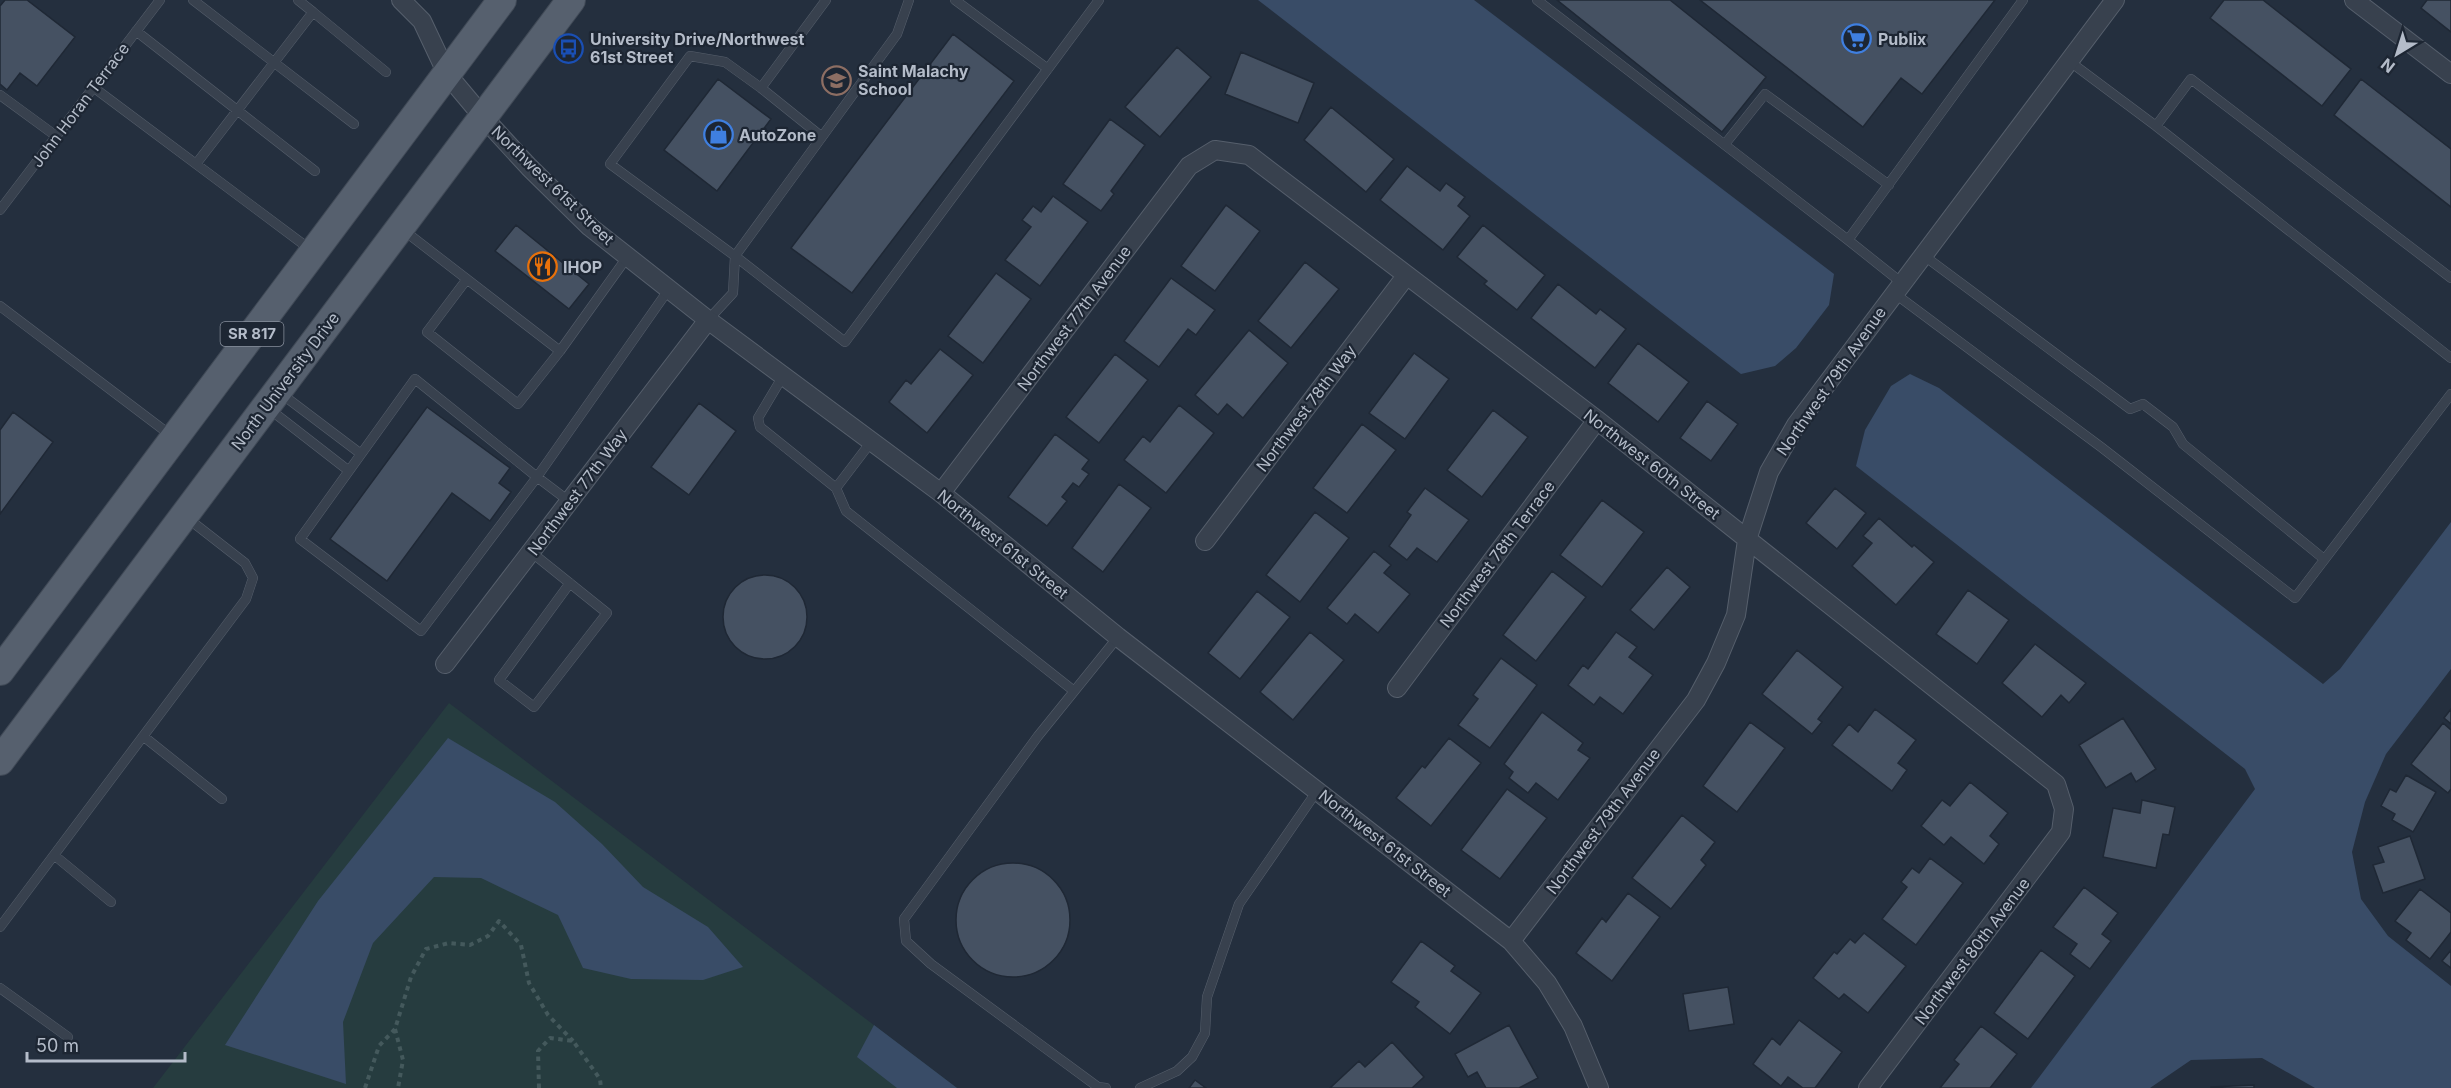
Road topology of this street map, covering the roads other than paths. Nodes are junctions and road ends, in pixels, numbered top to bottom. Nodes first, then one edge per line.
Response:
1 (160, 0) edge
2 (193, 0) edge
3 (298, 0) edge
4 (401, 0) edge
5 (502, 0) edge
6 (571, 0) edge
7 (826, 0) edge
8 (909, 0) edge
9 (955, 0) edge
10 (1099, 0) edge
11 (1537, 0) edge
12 (2023, 0) edge
13 (2115, 0) edge
14 (2354, 0) edge
15 (313, 12) junction
16 (136, 31) junction
17 (273, 62) junction
18 (2069, 62) junction
19 (1048, 69) junction
20 (386, 72) dead end
21 (447, 74) junction
22 (2451, 74) edge
23 (93, 87) junction
24 (761, 88) junction
25 (0, 95) edge
26 (237, 110) junction
27 (483, 117) junction
28 (354, 124) dead end
29 (2156, 126) junction
30 (56, 136) junction
31 (822, 137) junction
32 (1725, 144) junction
33 (1215, 150) joint
34 (196, 164) junction
35 (315, 171) dead end
36 (1889, 186) junction
37 (0, 210) edge
38 (400, 227) junction
39 (1848, 240) junction
40 (313, 252) junction
41 (1923, 255) junction
42 (628, 256) junction
43 (735, 256) junction
44 (1406, 276) junction
45 (2451, 278) edge
46 (467, 279) junction
47 (1898, 288) junction
48 (669, 290) junction
49 (0, 306) edge
50 (708, 320) junction
51 (560, 351) junction
52 (2451, 358) edge
53 (783, 376) junction
54 (2451, 394) edge
55 (272, 398) junction
56 (1597, 420) junction
57 (175, 438) junction
58 (871, 442) junction
59 (361, 454) junction
60 (349, 471) junction
61 (537, 477) junction
62 (836, 488) junction
63 (940, 493) junction
64 (570, 502) junction
65 (185, 515) junction
66 (1747, 540) junction
67 (1205, 541) dead end
68 (531, 552) junction
69 (2324, 559) junction
70 (570, 583) junction
71 (1118, 637) junction
72 (445, 664) dead end
73 (0, 671) edge
74 (1397, 688) dead end
75 (1074, 691) junction
76 (143, 736) junction
77 (0, 762) edge
78 (1317, 791) junction
79 (222, 798) dead end
80 (2064, 809) joint
81 (54, 855) junction
82 (111, 902) dead end
83 (0, 927) edge
84 (1511, 941) junction
85 (0, 988) edge
86 (68, 1037) dead end
87 (1106, 1088) edge
88 (1140, 1088) edge
89 (1599, 1088) edge
90 (1868, 1088) edge

1 - 16 lane, John Horan Terrace
2 - 17 lane
3 - 15 lane
4 - 21 street, Northwest 61st Street
5 - 21 main road, SR 817
6 - 27 main road, North University Drive / SR 817
7 - 24 lane
8 - 31 lane
9 - 19 lane
10 - 19 lane
11 - 32 lane
12 - 36 lane
13 - 18 street, Northwest 79th Avenue
14 - 22 street
15 - 17 lane
15 - 20 lane
16 - 23 lane, John Horan Terrace
16 - 26 lane
17 - 26 lane
17 - 28 lane
18 - 29 lane
18 - 41 street, Northwest 79th Avenue
19 - 43 lane
21 - 27 street, Northwest 61st Street
21 - 40 main road, SR 817
23 - 30 lane, John Horan Terrace
23 - 34 lane
24 - 31 lane
24 - 43 lane
25 - 30 lane
26 - 34 lane
26 - 35 lane
27 - 38 main road, North University Drive / SR 817
27 - 42 street, Northwest 61st Street
29 - 45 lane
29 - 52 lane
30 - 37 lane, John Horan Terrace
31 - 43 lane
32 - 36 lane
32 - 39 lane
33 - 44 street, Northwest 60th Street
33 - 63 street, Northwest 77th Avenue
34 - 40 lane
36 - 39 lane
38 - 46 lane
38 - 55 main road, North University Drive / SR 817
39 - 47 lane
40 - 57 main road, SR 817
41 - 47 street, Northwest 79th Avenue
41 - 69 lane
42 - 48 street, Northwest 61st Street
42 - 51 lane
43 - 50 lane
44 - 56 street, Northwest 60th Street
44 - 67 street, Northwest 78th Way
46 - 51 lane
46 - 51 lane
47 - 66 street, Northwest 79th Avenue
47 - 69 lane
48 - 50 street, Northwest 61st Street
48 - 61 lane
49 - 57 lane
50 - 53 street, Northwest 61st Street
50 - 64 street, Northwest 77th Way
53 - 58 street, Northwest 61st Street
53 - 62 lane
54 - 69 lane
55 - 59 lane
55 - 60 lane
55 - 65 main road, North University Drive / SR 817
56 - 66 street, Northwest 60th Street
56 - 74 street, Northwest 78th Terrace
57 - 73 main road, SR 817
58 - 62 lane
58 - 63 street, Northwest 61st Street
59 - 60 lane
59 - 61 lane
60 - 61 lane
61 - 64 lane
62 - 75 lane
63 - 71 street, Northwest 61st Street
64 - 68 street, Northwest 77th Way
65 - 76 lane
65 - 77 main road, North University Drive / SR 817
66 - 80 street, Northwest 60th Street
66 - 84 street, Northwest 79th Avenue
68 - 70 lane
68 - 72 street, Northwest 77th Way
70 - 70 lane
71 - 75 lane
71 - 78 street, Northwest 61st Street
75 - 87 lane
76 - 79 lane
76 - 81 lane
78 - 84 street, Northwest 61st Street
78 - 88 lane
80 - 90 street, Northwest 80th Avenue
81 - 82 lane
81 - 83 lane
84 - 89 street, Northwest 61st Street
85 - 86 lane

